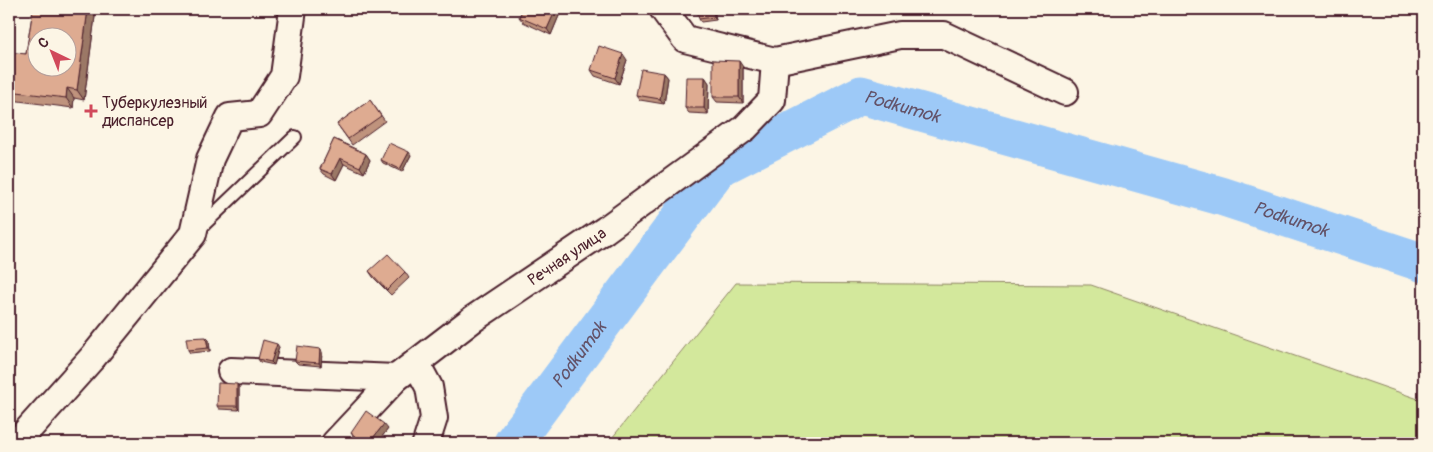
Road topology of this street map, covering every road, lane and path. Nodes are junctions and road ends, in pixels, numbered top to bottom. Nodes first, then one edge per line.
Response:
1 (293, 9) edge
2 (663, 9) edge
3 (775, 61) junction
4 (1065, 92) dead end
5 (295, 137) dead end
6 (194, 234) junction
7 (406, 370) junction
8 (231, 371) dead end
9 (19, 443) edge
10 (335, 443) edge
11 (426, 443) edge

1 - 6 street
2 - 3 street
3 - 4 street
3 - 7 street, Речная улица
5 - 6 lane
6 - 9 street
7 - 8 street
7 - 10 street, Речная улица
7 - 11 street

